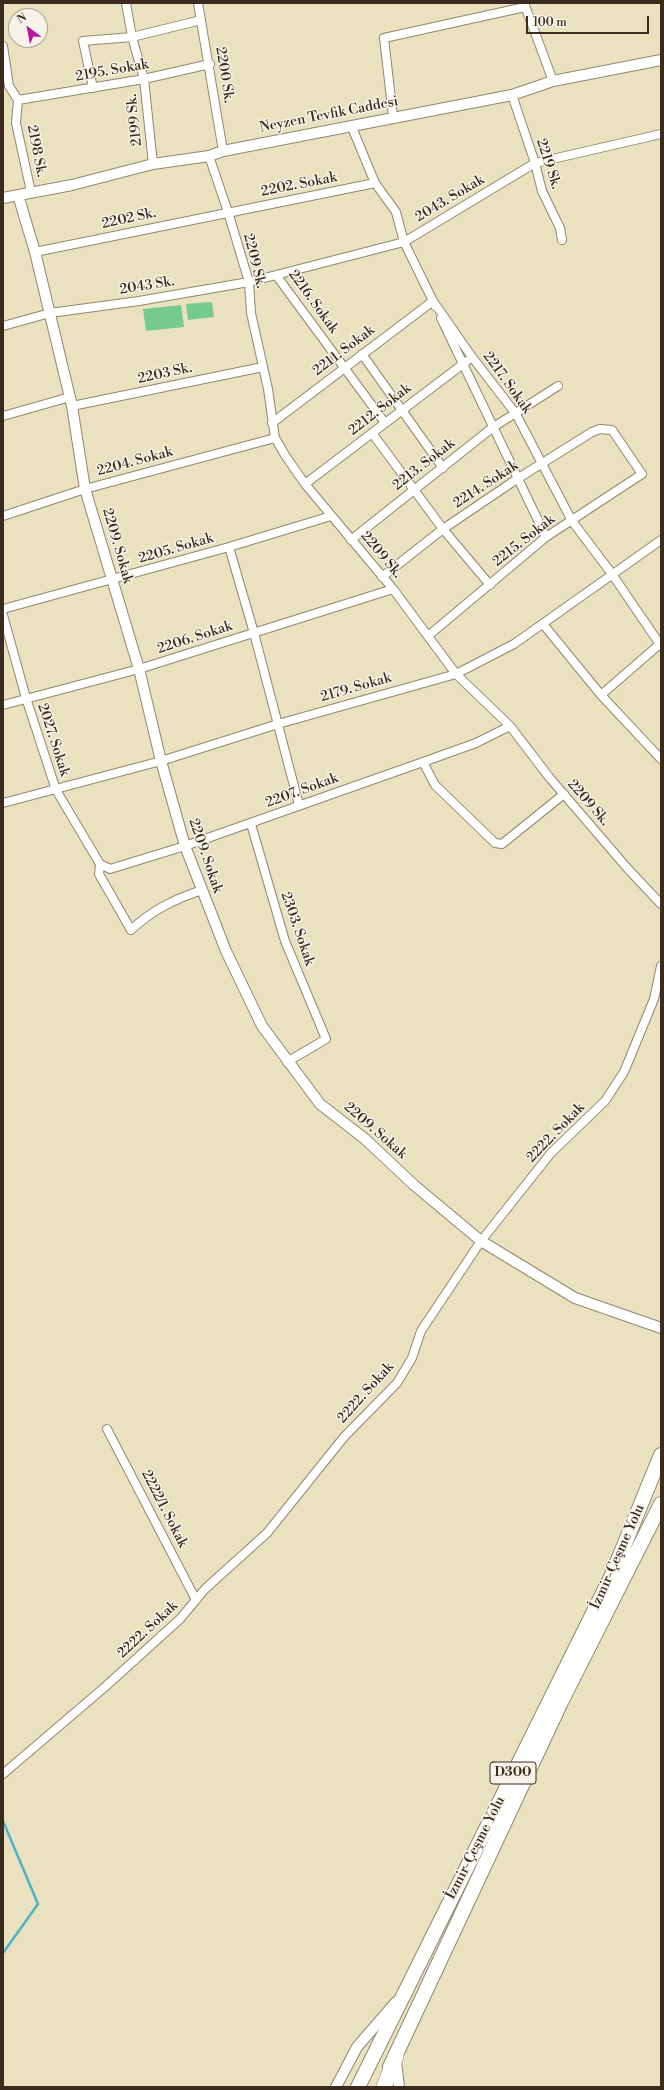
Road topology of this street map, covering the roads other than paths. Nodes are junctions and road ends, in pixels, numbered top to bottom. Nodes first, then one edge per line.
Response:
1 (126, 3) edge
2 (198, 3) edge
3 (525, 5) edge
4 (201, 20) junction
5 (132, 37) junction
6 (3, 46) edge
7 (661, 60) edge
8 (210, 64) junction
9 (144, 79) junction
10 (553, 81) junction
11 (93, 88) junction
12 (512, 95) junction
13 (18, 100) junction
14 (393, 116) junction
15 (351, 125) junction
16 (661, 134) edge
17 (223, 151) junction
18 (209, 156) junction
19 (534, 163) junction
20 (153, 164) junction
21 (375, 184) junction
22 (31, 192) junction
23 (18, 195) junction
24 (3, 198) edge
25 (228, 212) junction
26 (562, 240) dead end
27 (404, 242) junction
28 (35, 252) junction
29 (276, 275) junction
30 (249, 282) junction
31 (433, 301) junction
32 (50, 313) junction
33 (3, 326) edge
34 (362, 354) junction
35 (472, 357) junction
36 (463, 364) junction
37 (263, 367) junction
38 (344, 367) junction
39 (558, 386) dead end
40 (71, 402) junction
41 (403, 409) junction
42 (516, 414) junction
43 (3, 416) edge
44 (272, 423) junction
45 (385, 423) junction
46 (492, 428) junction
47 (372, 433) junction
48 (275, 438) junction
49 (542, 465) junction
50 (443, 468) junction
51 (642, 474) joint
52 (517, 479) junction
53 (305, 484) junction
54 (415, 488) junction
55 (85, 489) junction
56 (3, 516) edge
57 (331, 516) junction
58 (572, 521) junction
59 (443, 529) junction
60 (546, 538) junction
61 (352, 540) junction
62 (661, 540) edge
63 (229, 547) junction
64 (612, 574) junction
65 (382, 577) junction
66 (112, 580) junction
67 (490, 585) junction
68 (393, 589) junction
69 (3, 609) edge
70 (3, 615) edge
71 (543, 624) junction
72 (254, 633) junction
73 (428, 636) junction
74 (661, 645) edge
75 (139, 669) junction
76 (456, 674) junction
77 (601, 695) junction
78 (26, 698) junction
79 (3, 705) edge
80 (278, 724) junction
81 (510, 726) junction
82 (661, 759) edge
83 (161, 761) junction
84 (423, 762) junction
85 (56, 790) junction
86 (564, 794) junction
87 (3, 803) edge
88 (299, 805) junction
89 (251, 824) junction
90 (185, 846) junction
91 (100, 864) junction
92 (202, 890) junction
93 (661, 904) edge
94 (661, 966) edge
95 (287, 1062) junction
96 (481, 1242) junction
97 (661, 1328) edge
98 (107, 1429) dead end
99 (661, 1456) edge
100 (661, 1504) edge
101 (196, 1600) junction
102 (3, 1774) edge
103 (402, 1996) junction
104 (396, 2056) junction
105 (336, 2087) edge
106 (358, 2087) edge
107 (381, 2087) edge
108 (384, 2087) edge
109 (398, 2087) edge

1 - 5 street, 2199 Sk.
2 - 4 street, 2200 Sk.
3 - 10 street
3 - 14 street
4 - 5 street
4 - 8 street, 2200 Sk.
5 - 9 street, 2199 Sk.
5 - 11 street
6 - 13 street
7 - 10 street, Neyzen Tevfik Caddesi
8 - 9 street, 2195. Sokak
8 - 17 street, 2200 Sk.
9 - 11 street, 2195. Sokak
9 - 20 street, 2199 Sk.
10 - 12 street, Neyzen Tevfik Caddesi
11 - 13 street, 2195. Sokak
12 - 14 street, Neyzen Tevfik Caddesi
12 - 19 street, 2219 Sk.
13 - 22 street, 2198 Sk.
14 - 15 street, Neyzen Tevfik Caddesi
15 - 17 street, Neyzen Tevfik Caddesi
15 - 21 street, 2217. Sokak
16 - 19 street, 2043. Sokak
17 - 18 street, Neyzen Tevfik Caddesi
18 - 20 street, Neyzen Tevfik Caddesi
18 - 25 street, 2209 Sk.
19 - 26 street, 2219 Sk.
19 - 27 street, 2043. Sokak
20 - 22 street, Neyzen Tevfik Caddesi
21 - 25 street, 2202. Sokak
21 - 27 street, 2217. Sokak
22 - 23 street, Neyzen Tevfik Caddesi
23 - 24 street, Neyzen Tevfik Caddesi
23 - 28 street, 2209. Sokak
25 - 28 street, 2202 Sk.
25 - 30 street, 2209 Sk.
27 - 29 street, 2043. Sokak
27 - 31 street, 2217. Sokak
28 - 32 street, 2209. Sokak
29 - 30 street, 2043. Sokak
29 - 38 street, 2216. Sokak
30 - 32 street, 2043 Sk.
30 - 37 street, 2209 Sk.
31 - 34 street, 2211. Sokak
31 - 35 street, 2217. Sokak
31 - 36 street
32 - 33 street
32 - 40 street, 2209. Sokak
34 - 38 street, 2211. Sokak
34 - 41 street
35 - 36 street, 2212. Sokak
35 - 42 street, 2217. Sokak
36 - 41 street, 2212. Sokak
36 - 46 street
37 - 40 street, 2203 Sk.
37 - 44 street, 2209 Sk.
38 - 44 street, 2211. Sokak
38 - 45 street, 2216. Sokak
39 - 42 street, 2213. Sokak
40 - 43 street, 2203 Sk.
40 - 55 street, 2209. Sokak
41 - 45 street, 2212. Sokak
41 - 50 street
42 - 46 street, 2213. Sokak
42 - 49 street, 2217. Sokak
44 - 48 street, 2209 Sk.
45 - 47 street, 2212. Sokak
46 - 50 street, 2213. Sokak
46 - 52 street
47 - 53 street, 2212. Sokak
47 - 54 street
48 - 53 street, 2209 Sk.
48 - 55 street, 2204. Sokak
49 - 51 street, 2214. Sokak
49 - 52 street, 2214. Sokak
49 - 58 street, 2217. Sokak
50 - 54 street, 2213. Sokak
51 - 58 street, 2215. Sokak
52 - 59 street, 2214. Sokak
52 - 60 street
53 - 57 street, 2209 Sk.
54 - 59 street
54 - 61 street, 2213. Sokak
55 - 56 street, 2204. Sokak
55 - 66 street, 2209. Sokak
57 - 61 street, 2209 Sk.
57 - 63 street, 2205. Sokak
58 - 60 street, 2215. Sokak
58 - 64 street, 2217. Sokak
59 - 65 street, 2214. Sokak
59 - 67 street
60 - 67 street, 2215. Sokak
61 - 65 street, 2209 Sk.
62 - 64 street, 2179. Sokak
63 - 66 street, 2205. Sokak
63 - 72 street
64 - 71 street, 2179. Sokak
64 - 74 street, 2217. Sokak
65 - 68 street, 2209 Sk.
66 - 69 street, 2205. Sokak
66 - 75 street, 2209. Sokak
67 - 73 street, 2215. Sokak
68 - 72 street, 2206. Sokak
68 - 73 street, 2209 Sk.
70 - 78 street, 2027. Sokak
71 - 76 street, 2179. Sokak
71 - 77 street
72 - 75 street, 2206. Sokak
72 - 80 street
73 - 76 street, 2209 Sk.
74 - 77 street
75 - 78 street, 2206. Sokak
75 - 83 street, 2209. Sokak
76 - 80 street, 2179. Sokak
76 - 81 street, 2209 Sk.
77 - 82 street
78 - 79 street, 2206. Sokak
78 - 85 street, 2027. Sokak
80 - 83 street, 2179. Sokak
80 - 88 street
81 - 84 street, 2207. Sokak
81 - 86 street, 2209 Sk.
83 - 85 street, 2179. Sokak
83 - 90 street, 2209. Sokak
84 - 86 street
84 - 88 street, 2207. Sokak
85 - 87 street, 2179. Sokak
85 - 91 street, 2027. Sokak
86 - 93 street, 2209 Sk.
88 - 89 street, 2207. Sokak
89 - 90 street, 2207. Sokak
89 - 95 street, 2303. Sokak
90 - 91 street, 2207. Sokak
90 - 92 street, 2209. Sokak
91 - 92 street, 2027. Sokak
92 - 95 street, 2209. Sokak
94 - 96 street, 2222. Sokak
95 - 96 street, 2209. Sokak
96 - 97 street, 2209. Sokak
96 - 101 street, 2222. Sokak
98 - 101 street, 2222/1. Sokak
99 - 103 highway, İzmir-Çeşme Yolu / D300
100 - 104 highway, İzmir-Çeşme Yolu / D300
101 - 102 street, 2222. Sokak
103 - 105 street
103 - 106 highway, İzmir-Çeşme Yolu / D300
104 - 107 highway, İzmir-Çeşme Yolu / D300
104 - 108 highway
104 - 109 street

